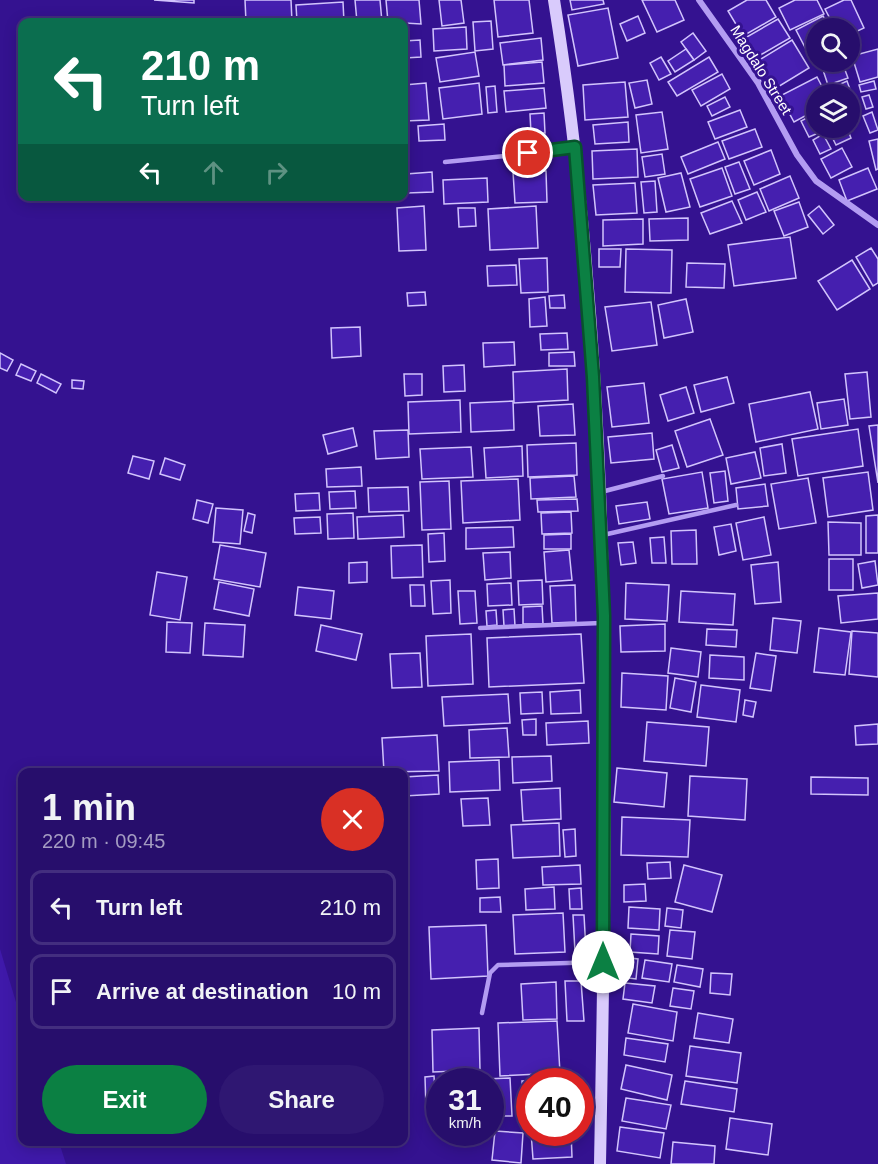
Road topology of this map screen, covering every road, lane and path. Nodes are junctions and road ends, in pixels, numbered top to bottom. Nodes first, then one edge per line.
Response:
1 (554, 0) edge
2 (699, 0) edge
3 (575, 147) junction
4 (528, 153) dead end
5 (505, 156) dead end
6 (445, 162) dead end
7 (878, 225) edge
8 (663, 476) dead end
9 (598, 493) junction
10 (736, 505) dead end
11 (601, 536) junction
12 (604, 623) junction
13 (480, 628) dead end
14 (603, 962) junction
15 (482, 1013) dead end
16 (600, 1164) edge

1 - 3 street
2 - 7 street, Magdalo Street
3 - 4 lane
3 - 9 street
5 - 6 lane
8 - 9 lane
9 - 11 street
10 - 11 lane
11 - 12 street
12 - 13 lane
12 - 14 street
14 - 15 lane
14 - 16 street

